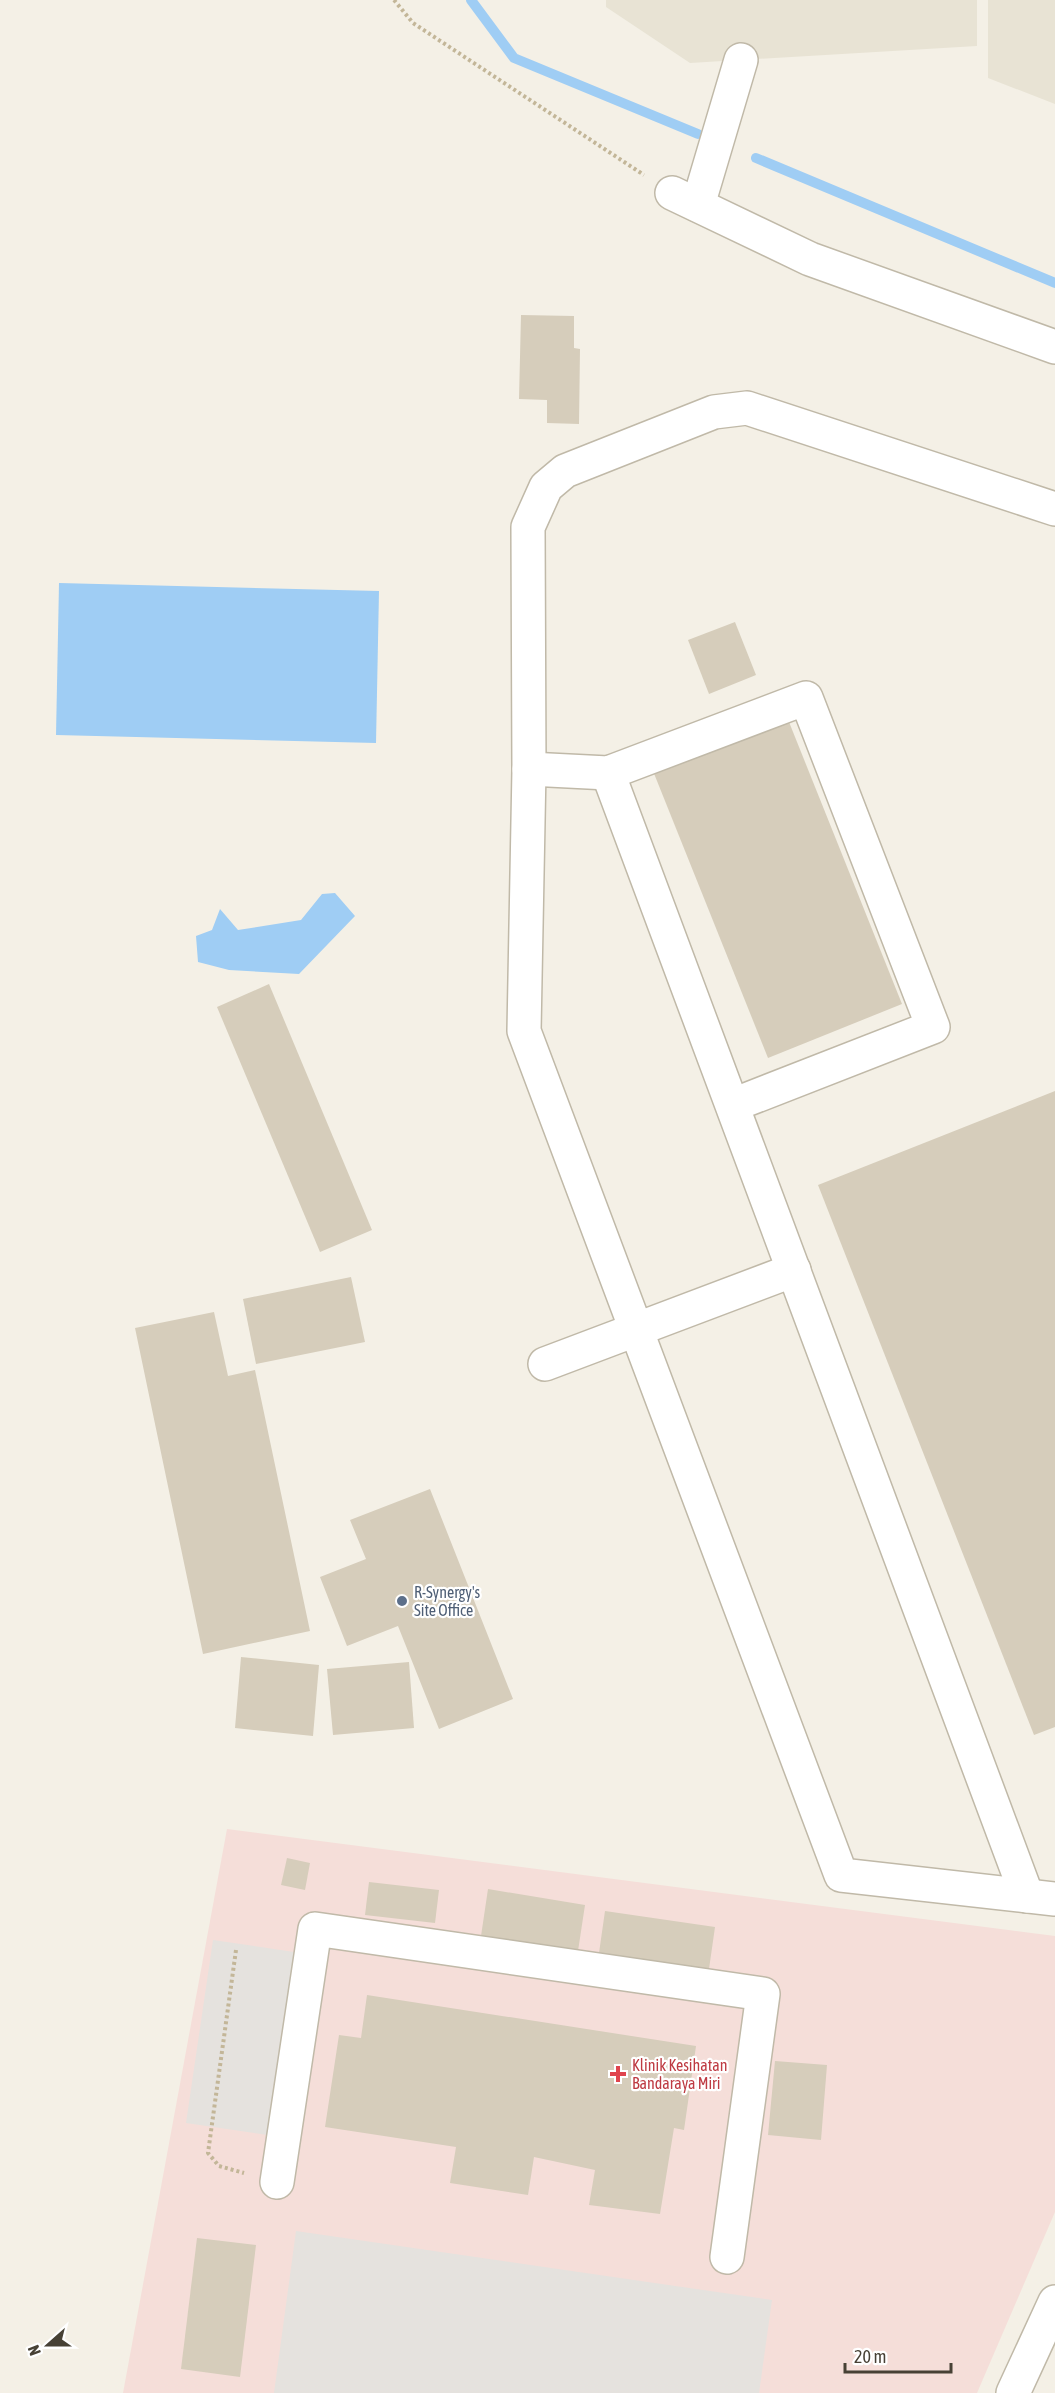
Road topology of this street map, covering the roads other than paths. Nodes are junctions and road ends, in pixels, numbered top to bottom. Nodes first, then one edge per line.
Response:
1 (741, 60) dead end
2 (1055, 347) edge
3 (1055, 510) edge
4 (529, 769) junction
5 (608, 773) junction
6 (733, 1105) junction
7 (794, 1270) junction
8 (636, 1330) junction
9 (545, 1364) dead end
10 (1041, 1897) edge
11 (277, 2182) road end
12 (727, 2258) dead end
13 (1055, 2302) edge
14 (1013, 2393) edge

1 - 2 street
3 - 4 street
4 - 5 street
4 - 8 street
5 - 6 street
5 - 6 street
6 - 7 street
7 - 8 street
7 - 10 street
8 - 9 street
8 - 10 street
11 - 12 street
13 - 14 street

